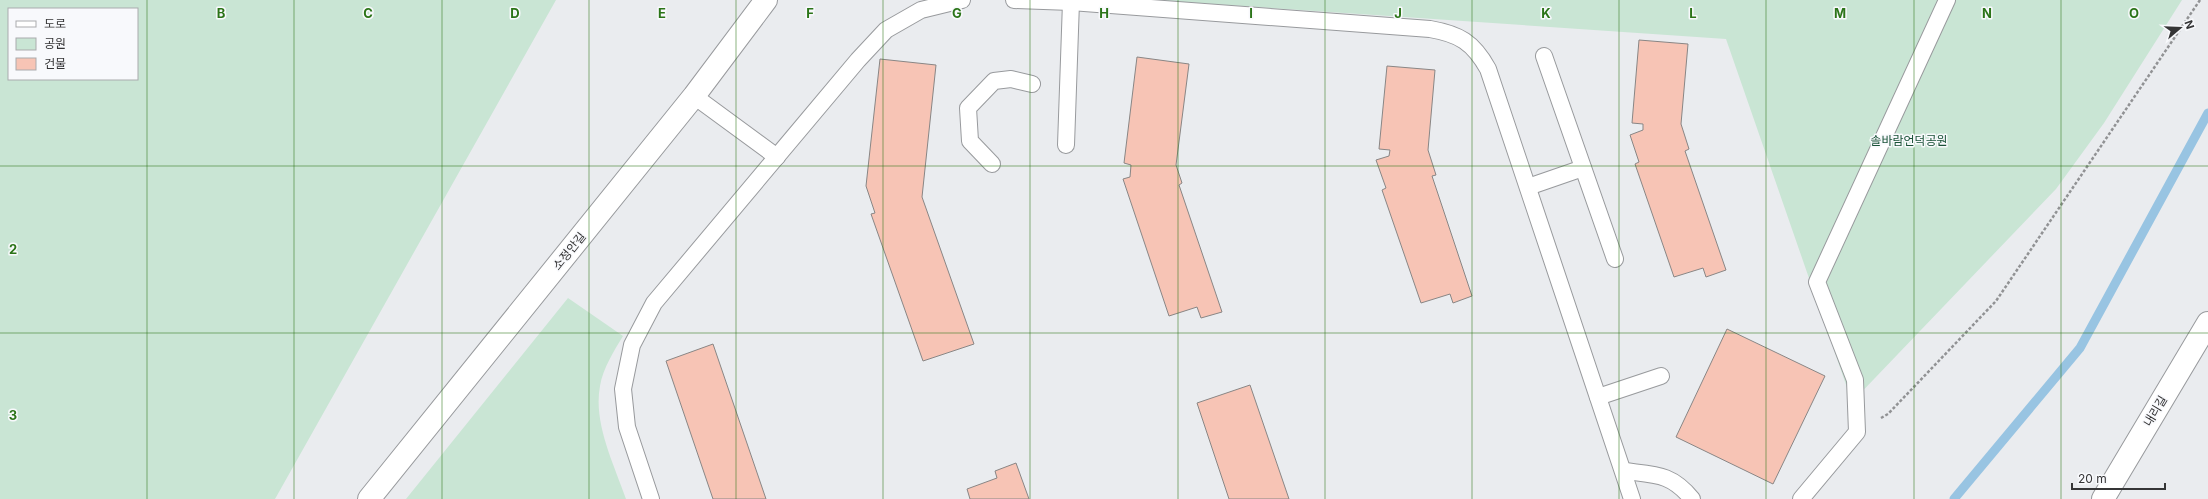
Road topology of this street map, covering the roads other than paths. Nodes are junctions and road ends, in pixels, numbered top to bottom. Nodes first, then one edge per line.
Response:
1 (766, 0) edge
2 (962, 0) edge
3 (1014, 0) edge
4 (1947, 0) edge
5 (1071, 2) junction
6 (1544, 56) dead end
7 (1032, 84) dead end
8 (694, 96) junction
9 (1066, 145) dead end
10 (777, 157) junction
11 (992, 164) dead end
12 (1583, 168) junction
13 (1528, 187) junction
14 (1615, 259) dead end
15 (2208, 323) edge
16 (1661, 376) dead end
17 (1598, 397) junction
18 (1624, 471) junction
19 (369, 499) edge
20 (651, 499) edge
21 (1632, 499) edge
22 (1692, 499) edge
23 (1801, 499) edge
24 (2103, 499) edge

1 - 8 street, 소정안길
2 - 10 lane
3 - 5 lane
4 - 23 lane
5 - 9 lane
5 - 13 lane
6 - 12 lane
7 - 11 lane
8 - 10 lane
8 - 19 street, 소정안길
10 - 20 lane
12 - 13 lane
12 - 14 lane
13 - 17 lane
15 - 24 street, 내리길
16 - 17 lane
17 - 18 lane
18 - 21 lane
18 - 22 lane

